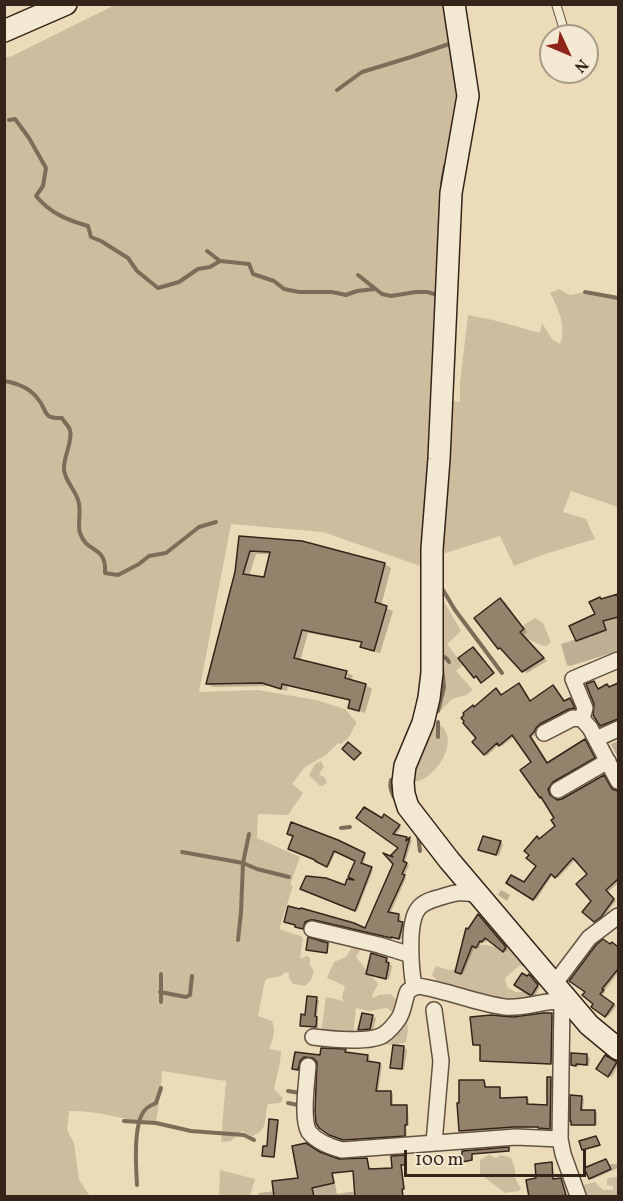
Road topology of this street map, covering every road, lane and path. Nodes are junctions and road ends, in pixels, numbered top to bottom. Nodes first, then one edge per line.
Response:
1 (66, 4) edge
2 (454, 4) edge
3 (556, 4) edge
4 (562, 24) edge
5 (4, 31) edge
6 (618, 660) edge
7 (582, 719) junction
8 (618, 729) edge
9 (544, 733) dead end
10 (596, 739) junction
11 (608, 761) junction
12 (618, 781) edge
13 (558, 790) dead end
14 (479, 895) junction
15 (618, 916) edge
16 (312, 930) dead end
17 (411, 954) junction
18 (414, 987) junction
19 (561, 994) junction
20 (434, 1010) dead end
21 (314, 1037) dead end
22 (618, 1048) edge
23 (308, 1066) dead end
24 (560, 1139) junction
25 (434, 1143) junction
26 (578, 1197) edge

1 - 5 street
2 - 14 street
3 - 4 lane
6 - 7 street
7 - 9 street
7 - 10 street
8 - 10 street
10 - 11 street
11 - 12 street
11 - 13 street
14 - 17 street
14 - 19 street
15 - 19 street
16 - 17 street
17 - 18 street
18 - 19 street
18 - 21 street
19 - 22 street
19 - 24 street
20 - 25 street
23 - 25 street
24 - 25 street
24 - 26 street

